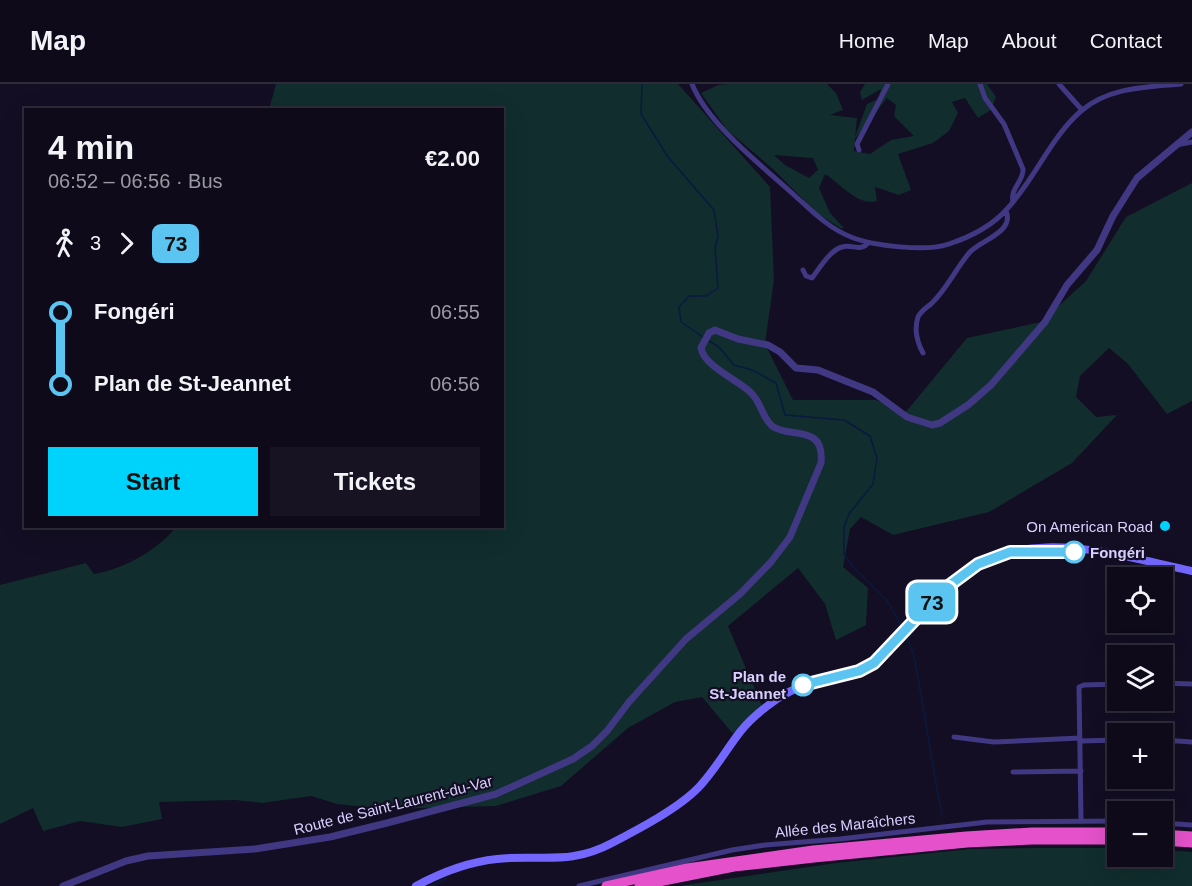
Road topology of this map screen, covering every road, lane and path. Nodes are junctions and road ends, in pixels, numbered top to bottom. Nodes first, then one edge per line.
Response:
1 (692, 84) edge
2 (888, 84) edge
3 (980, 84) edge
4 (1059, 84) edge
5 (1181, 84) edge
6 (1082, 110) junction
7 (1192, 132) edge
8 (1192, 142) edge
9 (1176, 146) junction
10 (859, 150) dead end
11 (1013, 202) junction
12 (1005, 211) junction
13 (868, 243) junction
14 (803, 270) dead end
15 (923, 353) dead end
16 (1192, 571) edge
17 (1173, 683) edge
18 (1107, 684) edge
19 (1192, 684) edge
20 (954, 737) dead end
21 (1081, 739) junction
22 (1107, 740) edge
23 (1173, 741) edge
24 (1192, 742) edge
25 (1081, 771) junction
26 (1013, 772) dead end
27 (1081, 820) junction
28 (1107, 820) edge
29 (1173, 824) edge
30 (1192, 825) edge
31 (1107, 832) edge
32 (1173, 835) edge
33 (1192, 836) edge
34 (1107, 840) edge
35 (1173, 842) edge
36 (1192, 843) edge
37 (63, 886) edge
38 (416, 886) edge
39 (579, 886) edge
40 (606, 886) edge
41 (639, 886) edge

1 - 13 street
2 - 10 street
3 - 11 street
4 - 6 street
5 - 6 street
6 - 11 street
7 - 9 street, Route de Saint-Laurent-du-Var
8 - 9 street
9 - 37 street, Route de Saint-Laurent-du-Var
11 - 12 street
12 - 13 street
12 - 15 street
13 - 14 street
16 - 38 main road
17 - 19 street
18 - 21 street
20 - 21 street
21 - 22 street
21 - 25 street
23 - 24 street
25 - 26 street
25 - 27 street
27 - 28 street, Allée des Maraîchers
27 - 39 street, Allée des Maraîchers
29 - 30 street
31 - 40 highway
32 - 33 highway
34 - 41 highway
35 - 36 highway

